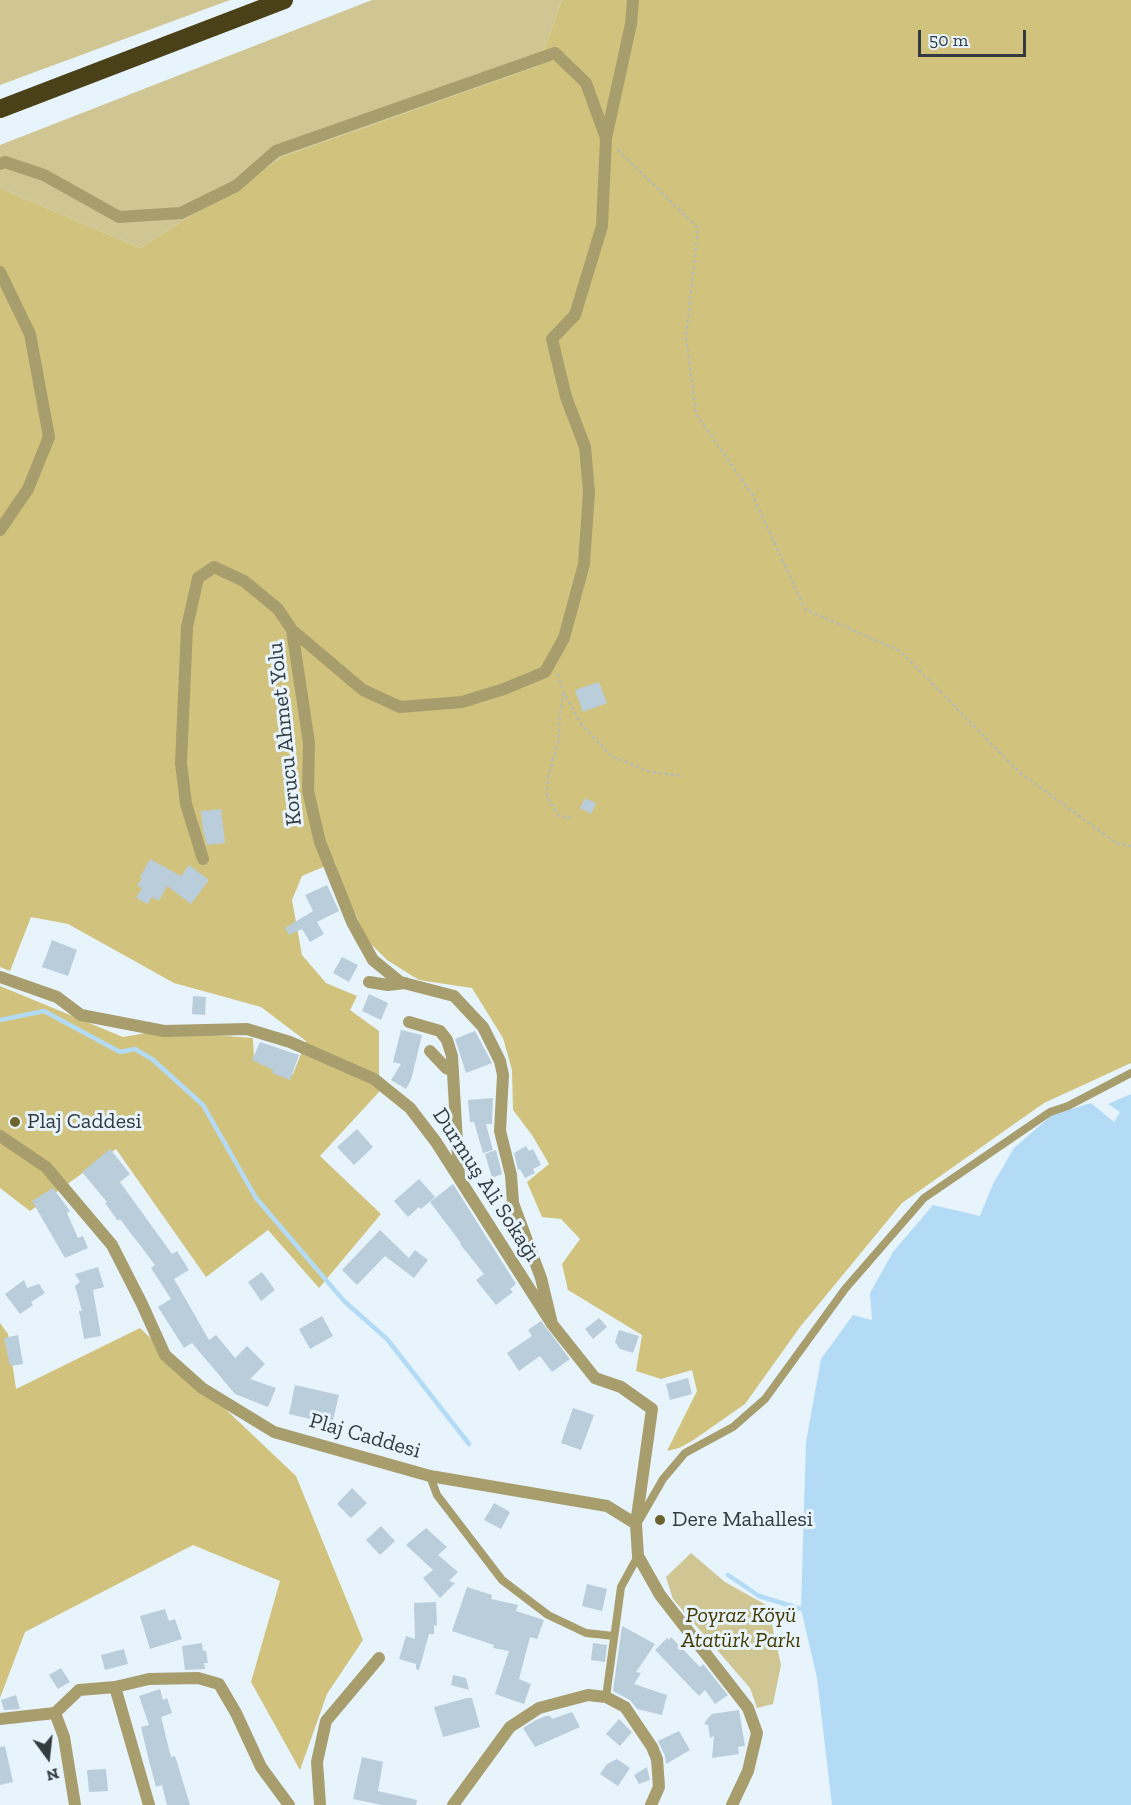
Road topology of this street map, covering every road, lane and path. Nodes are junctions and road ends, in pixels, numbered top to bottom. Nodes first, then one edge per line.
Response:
1 (284, 0) edge
2 (633, 0) edge
3 (0, 109) edge
4 (606, 138) junction
5 (0, 164) edge
6 (0, 272) edge
7 (0, 531) edge
8 (292, 630) junction
9 (681, 776) dead end
10 (574, 818) dead end
11 (1131, 846) edge
12 (203, 859) dead end
13 (0, 977) edge
14 (369, 982) dead end
15 (405, 983) junction
16 (409, 1022) dead end
17 (430, 1051) dead end
18 (453, 1071) junction
19 (1131, 1073) edge
20 (0, 1136) edge
21 (459, 1177) junction
22 (552, 1324) junction
23 (430, 1476) junction
24 (636, 1524) junction
25 (638, 1556) junction
26 (614, 1636) junction
27 (379, 1658) dead end
28 (115, 1687) junction
29 (606, 1697) junction
30 (55, 1713) junction
31 (0, 1719) edge
32 (75, 1805) edge
33 (149, 1805) edge
34 (289, 1805) edge
35 (320, 1805) edge
36 (453, 1805) edge
37 (651, 1805) edge
38 (732, 1805) edge

1 - 3 highway
2 - 4 street, Korucu Ahmet Yolu
4 - 5 street
4 - 8 street, Korucu Ahmet Yolu
4 - 11 path
6 - 7 street
8 - 12 street
8 - 15 street, Korucu Ahmet Yolu
9 - 10 path
13 - 21 street, Durmuş Ali Sokağı
14 - 15 street
15 - 22 street, Korucu Ahmet Yolu
16 - 18 street
17 - 18 street
18 - 21 street
19 - 24 lane
20 - 23 street, Plaj Caddesi
21 - 22 street, Durmuş Ali Sokağı
22 - 24 street, Durmuş Ali Sokağı
23 - 24 street, Plaj Caddesi
23 - 26 lane
24 - 25 street
25 - 26 lane
25 - 38 street
26 - 29 lane
27 - 35 street
28 - 30 street
28 - 33 street
28 - 34 street
29 - 36 street
29 - 37 street
30 - 31 street
30 - 32 street

